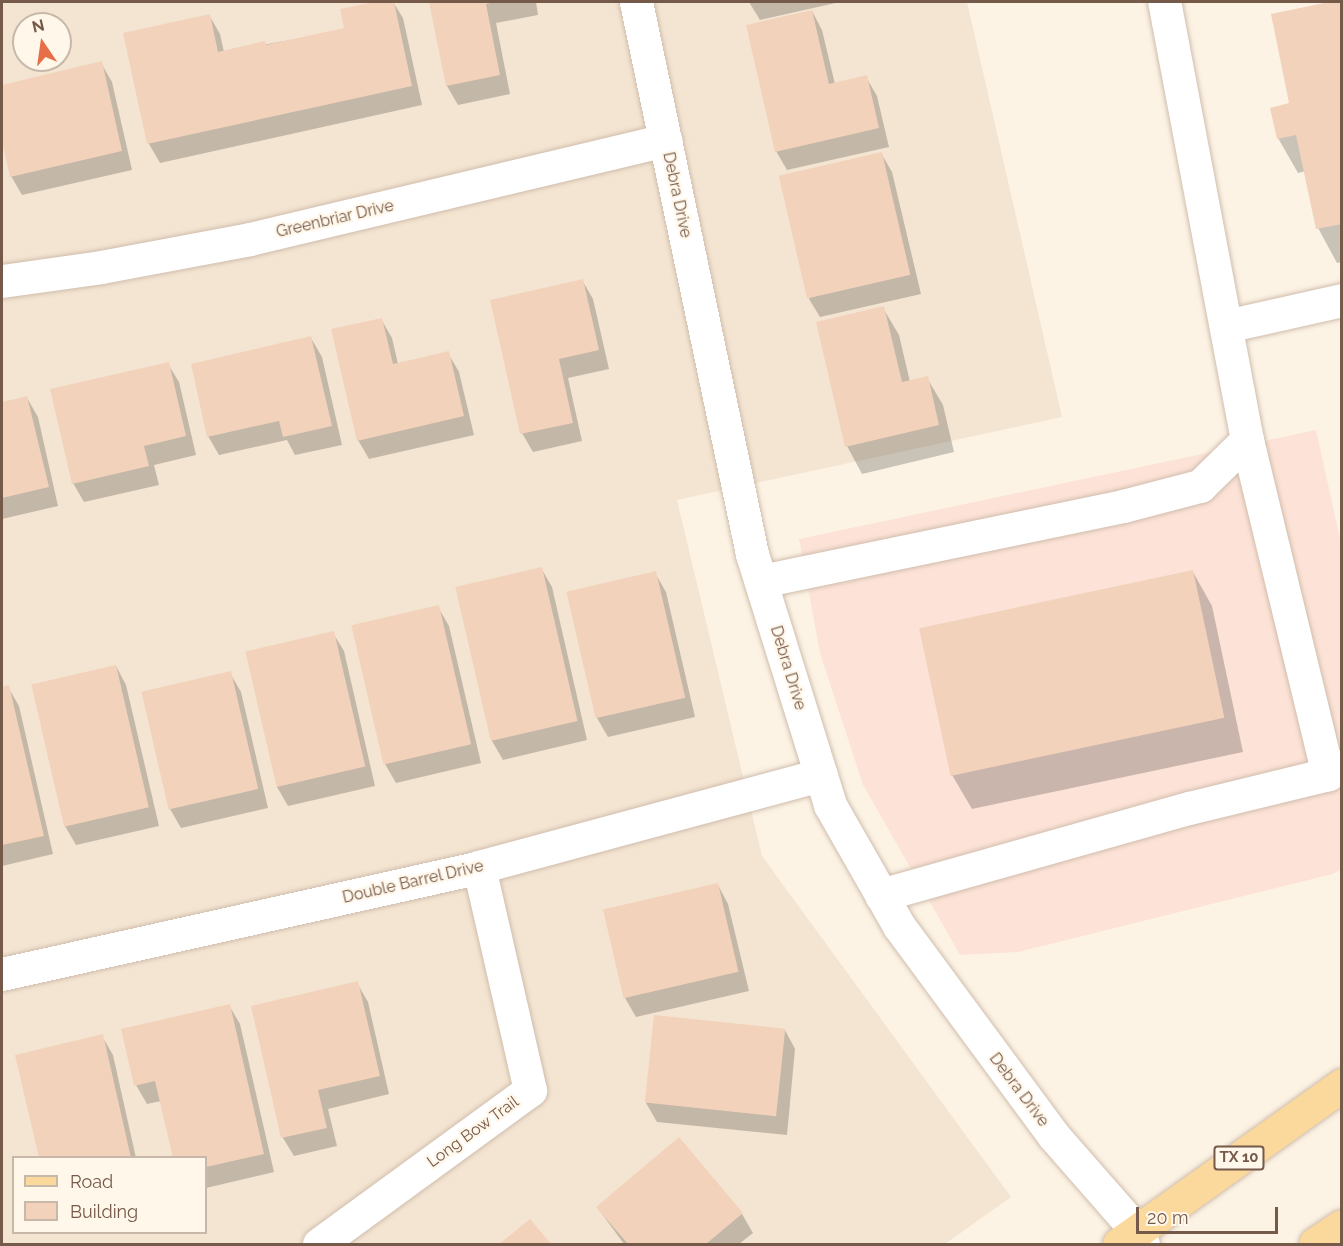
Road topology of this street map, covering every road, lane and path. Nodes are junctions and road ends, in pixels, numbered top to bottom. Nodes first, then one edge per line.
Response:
1 (636, 2) edge
2 (1164, 2) edge
3 (665, 140) junction
4 (2, 281) edge
5 (1341, 300) edge
6 (1226, 326) junction
7 (1247, 440) junction
8 (761, 581) junction
9 (1335, 770) edge
10 (821, 775) junction
11 (479, 867) junction
12 (881, 895) junction
13 (2, 974) edge
14 (1341, 1085) edge
15 (1341, 1226) edge
16 (1133, 1240) edge
17 (319, 1245) edge
18 (1315, 1245) edge

1 - 3 street, Debra Drive
2 - 6 street
3 - 4 street, Greenbriar Drive
3 - 8 street, Debra Drive
5 - 6 street
6 - 7 street
7 - 8 street
7 - 9 street
8 - 10 street, Debra Drive
9 - 12 street
10 - 11 street, Double Barrel Drive
10 - 12 street, Debra Drive
11 - 13 street, Double Barrel Drive
11 - 17 street, Long Bow Trail
12 - 16 street, Debra Drive
14 - 16 main road, TX 10
15 - 18 main road

